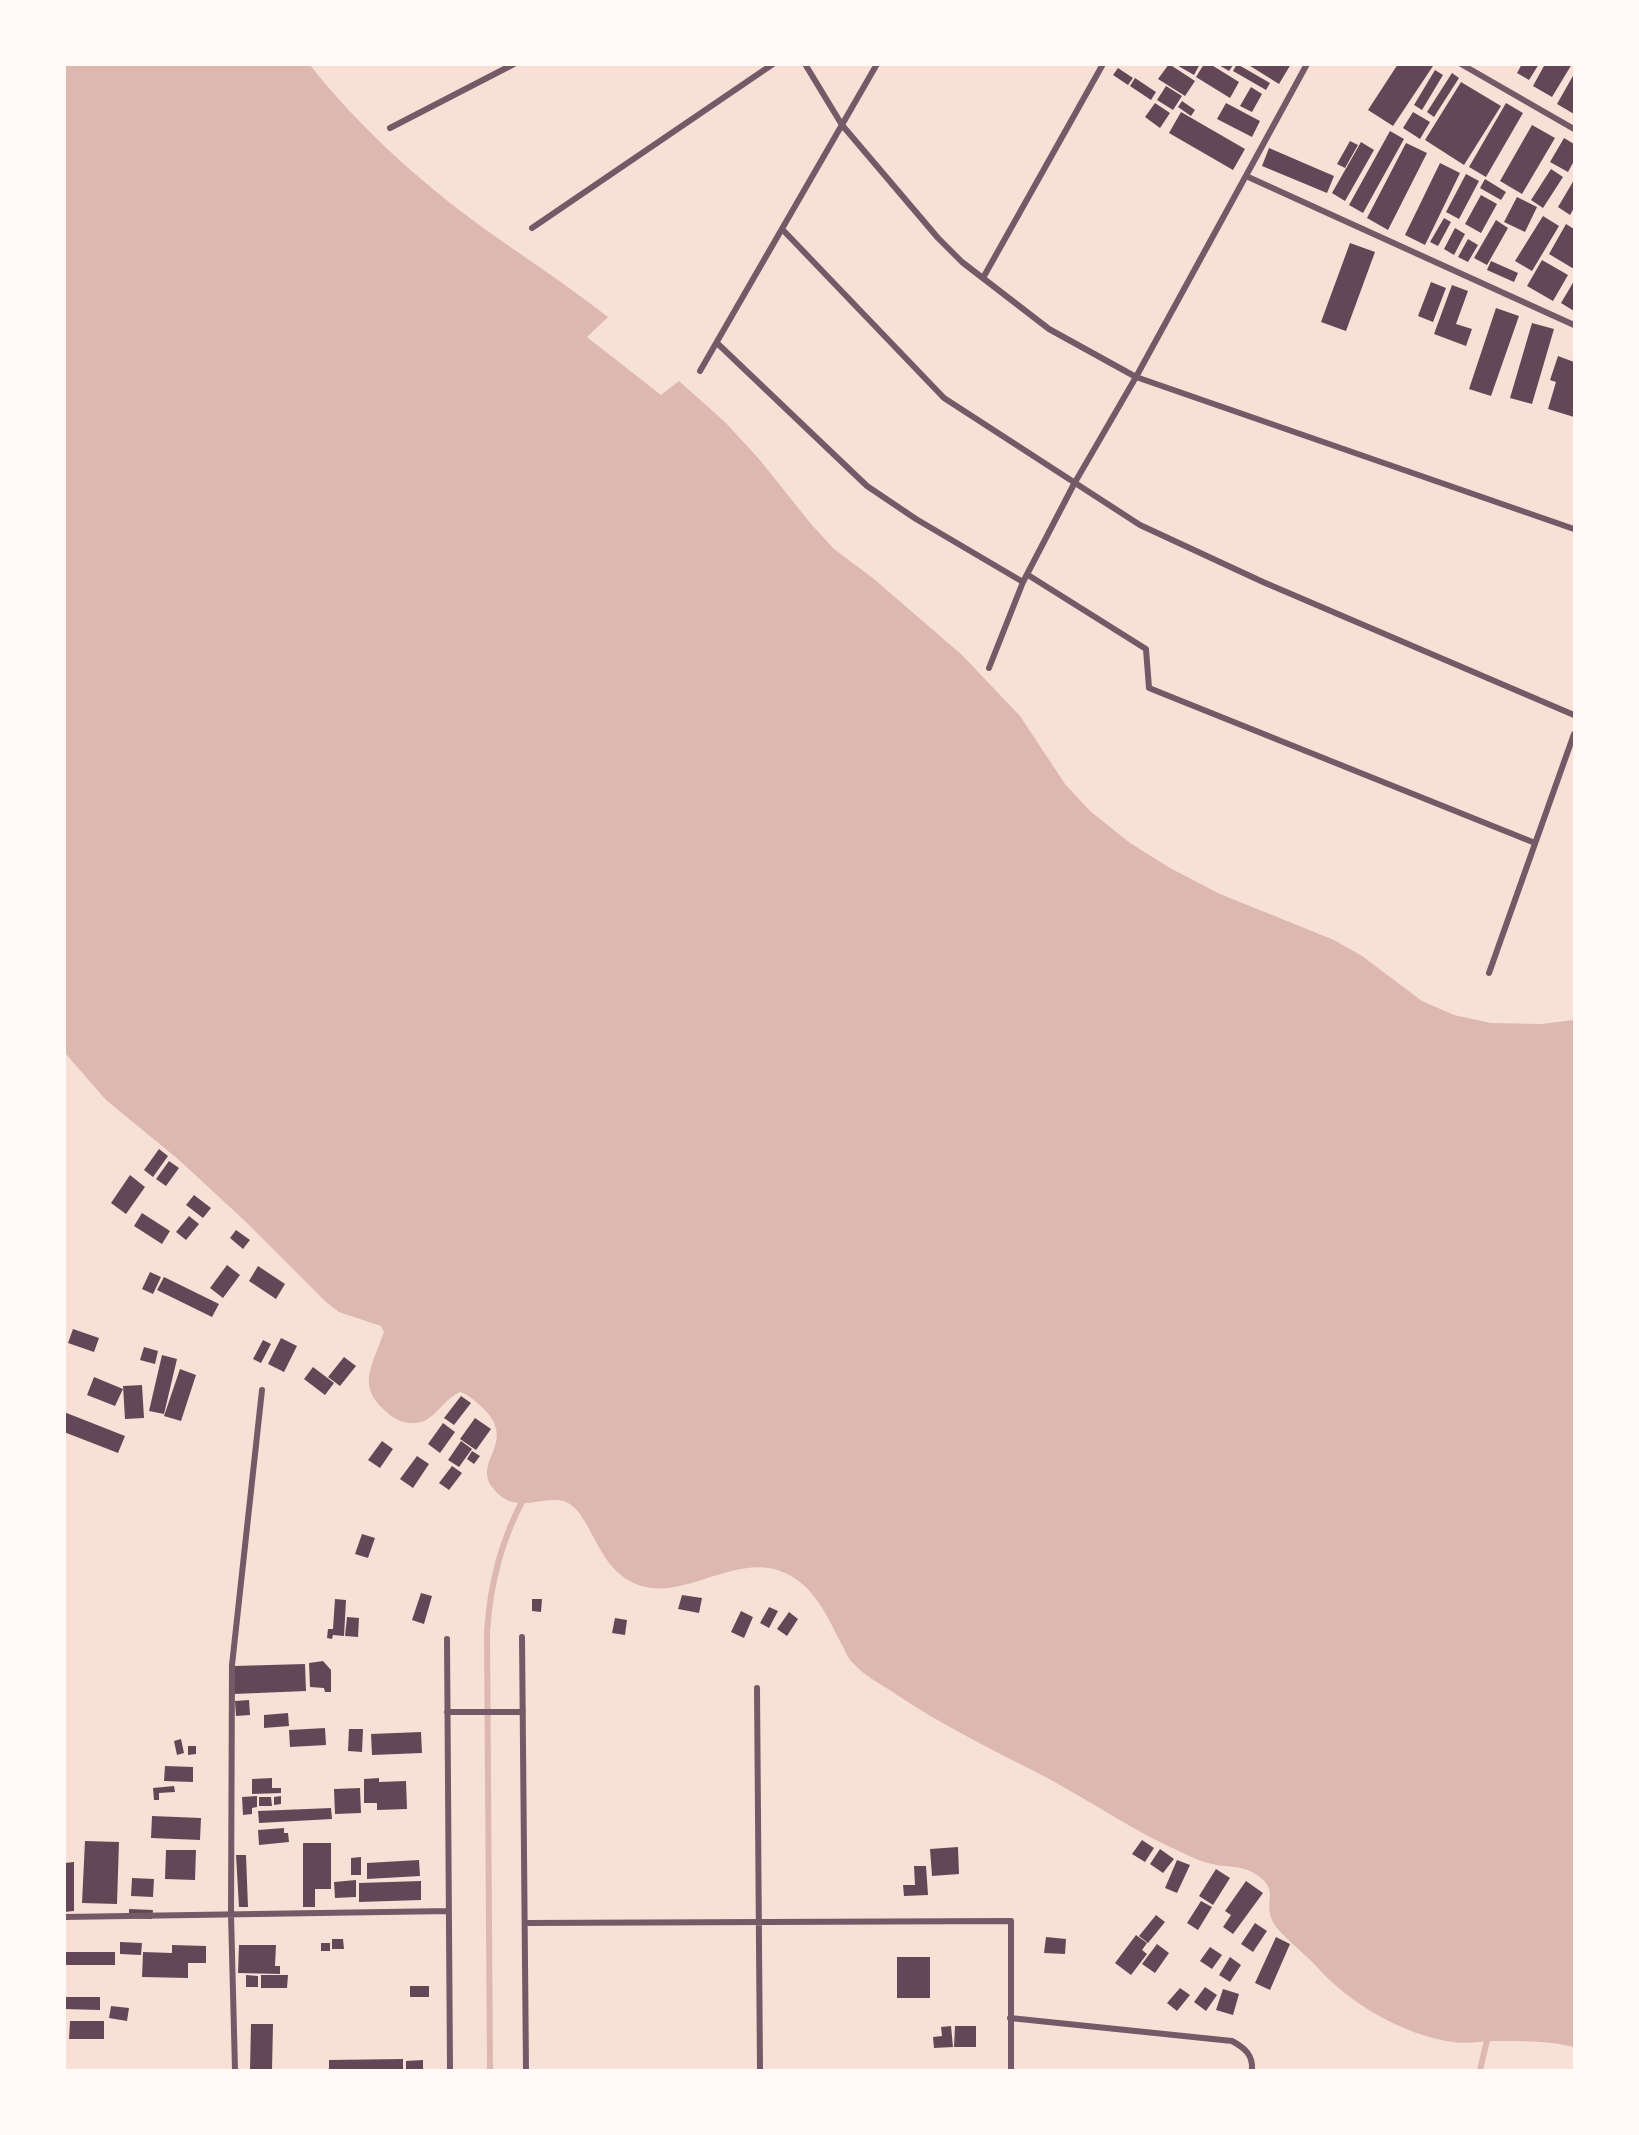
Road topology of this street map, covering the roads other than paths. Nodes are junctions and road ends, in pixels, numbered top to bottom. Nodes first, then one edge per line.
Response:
1 (514, 64) edge
2 (772, 64) edge
3 (805, 64) edge
4 (877, 64) edge
5 (1103, 64) edge
6 (1307, 64) edge
7 (1461, 64) edge
8 (842, 125) junction
9 (390, 128) dead end
10 (1575, 129) edge
11 (1246, 176) junction
12 (532, 228) dead end
13 (782, 229) junction
14 (983, 278) junction
15 (1575, 325) edge
16 (717, 343) junction
17 (700, 371) dead end
18 (1136, 377) junction
19 (1074, 484) junction
20 (1575, 529) edge
21 (1028, 575) junction
22 (1023, 582) junction
23 (989, 668) dead end
24 (1575, 715) edge
25 (1575, 734) edge
26 (1535, 843) junction
27 (1489, 973) dead end
28 (262, 1390) dead end
29 (522, 1637) dead end
30 (447, 1639) dead end
31 (757, 1688) dead end
32 (447, 1712) junction
33 (523, 1712) junction
34 (448, 1911) junction
35 (231, 1914) junction
36 (64, 1917) edge
37 (759, 1922) junction
38 (525, 1923) junction
39 (1010, 2018) junction
40 (235, 2070) edge
41 (450, 2070) edge
42 (526, 2070) edge
43 (760, 2070) edge
44 (1011, 2070) edge
45 (1252, 2070) edge

1 - 9 street
2 - 12 street
3 - 8 street
4 - 8 street
5 - 14 street
6 - 11 street
7 - 10 street
8 - 13 street
8 - 14 street
11 - 15 street
11 - 18 street
13 - 16 street
13 - 19 street
14 - 18 street
16 - 17 street
16 - 22 street
18 - 19 street
18 - 20 street
19 - 21 street
19 - 24 street
21 - 22 street
21 - 26 street
22 - 23 street
25 - 26 street
26 - 27 street
28 - 35 street
29 - 33 street
30 - 32 street
31 - 37 street
32 - 33 street
32 - 34 street
33 - 38 street
34 - 35 street
34 - 41 street
35 - 36 street
35 - 40 street
37 - 38 street
37 - 39 street
37 - 43 street
38 - 42 street
39 - 44 street
39 - 45 street

